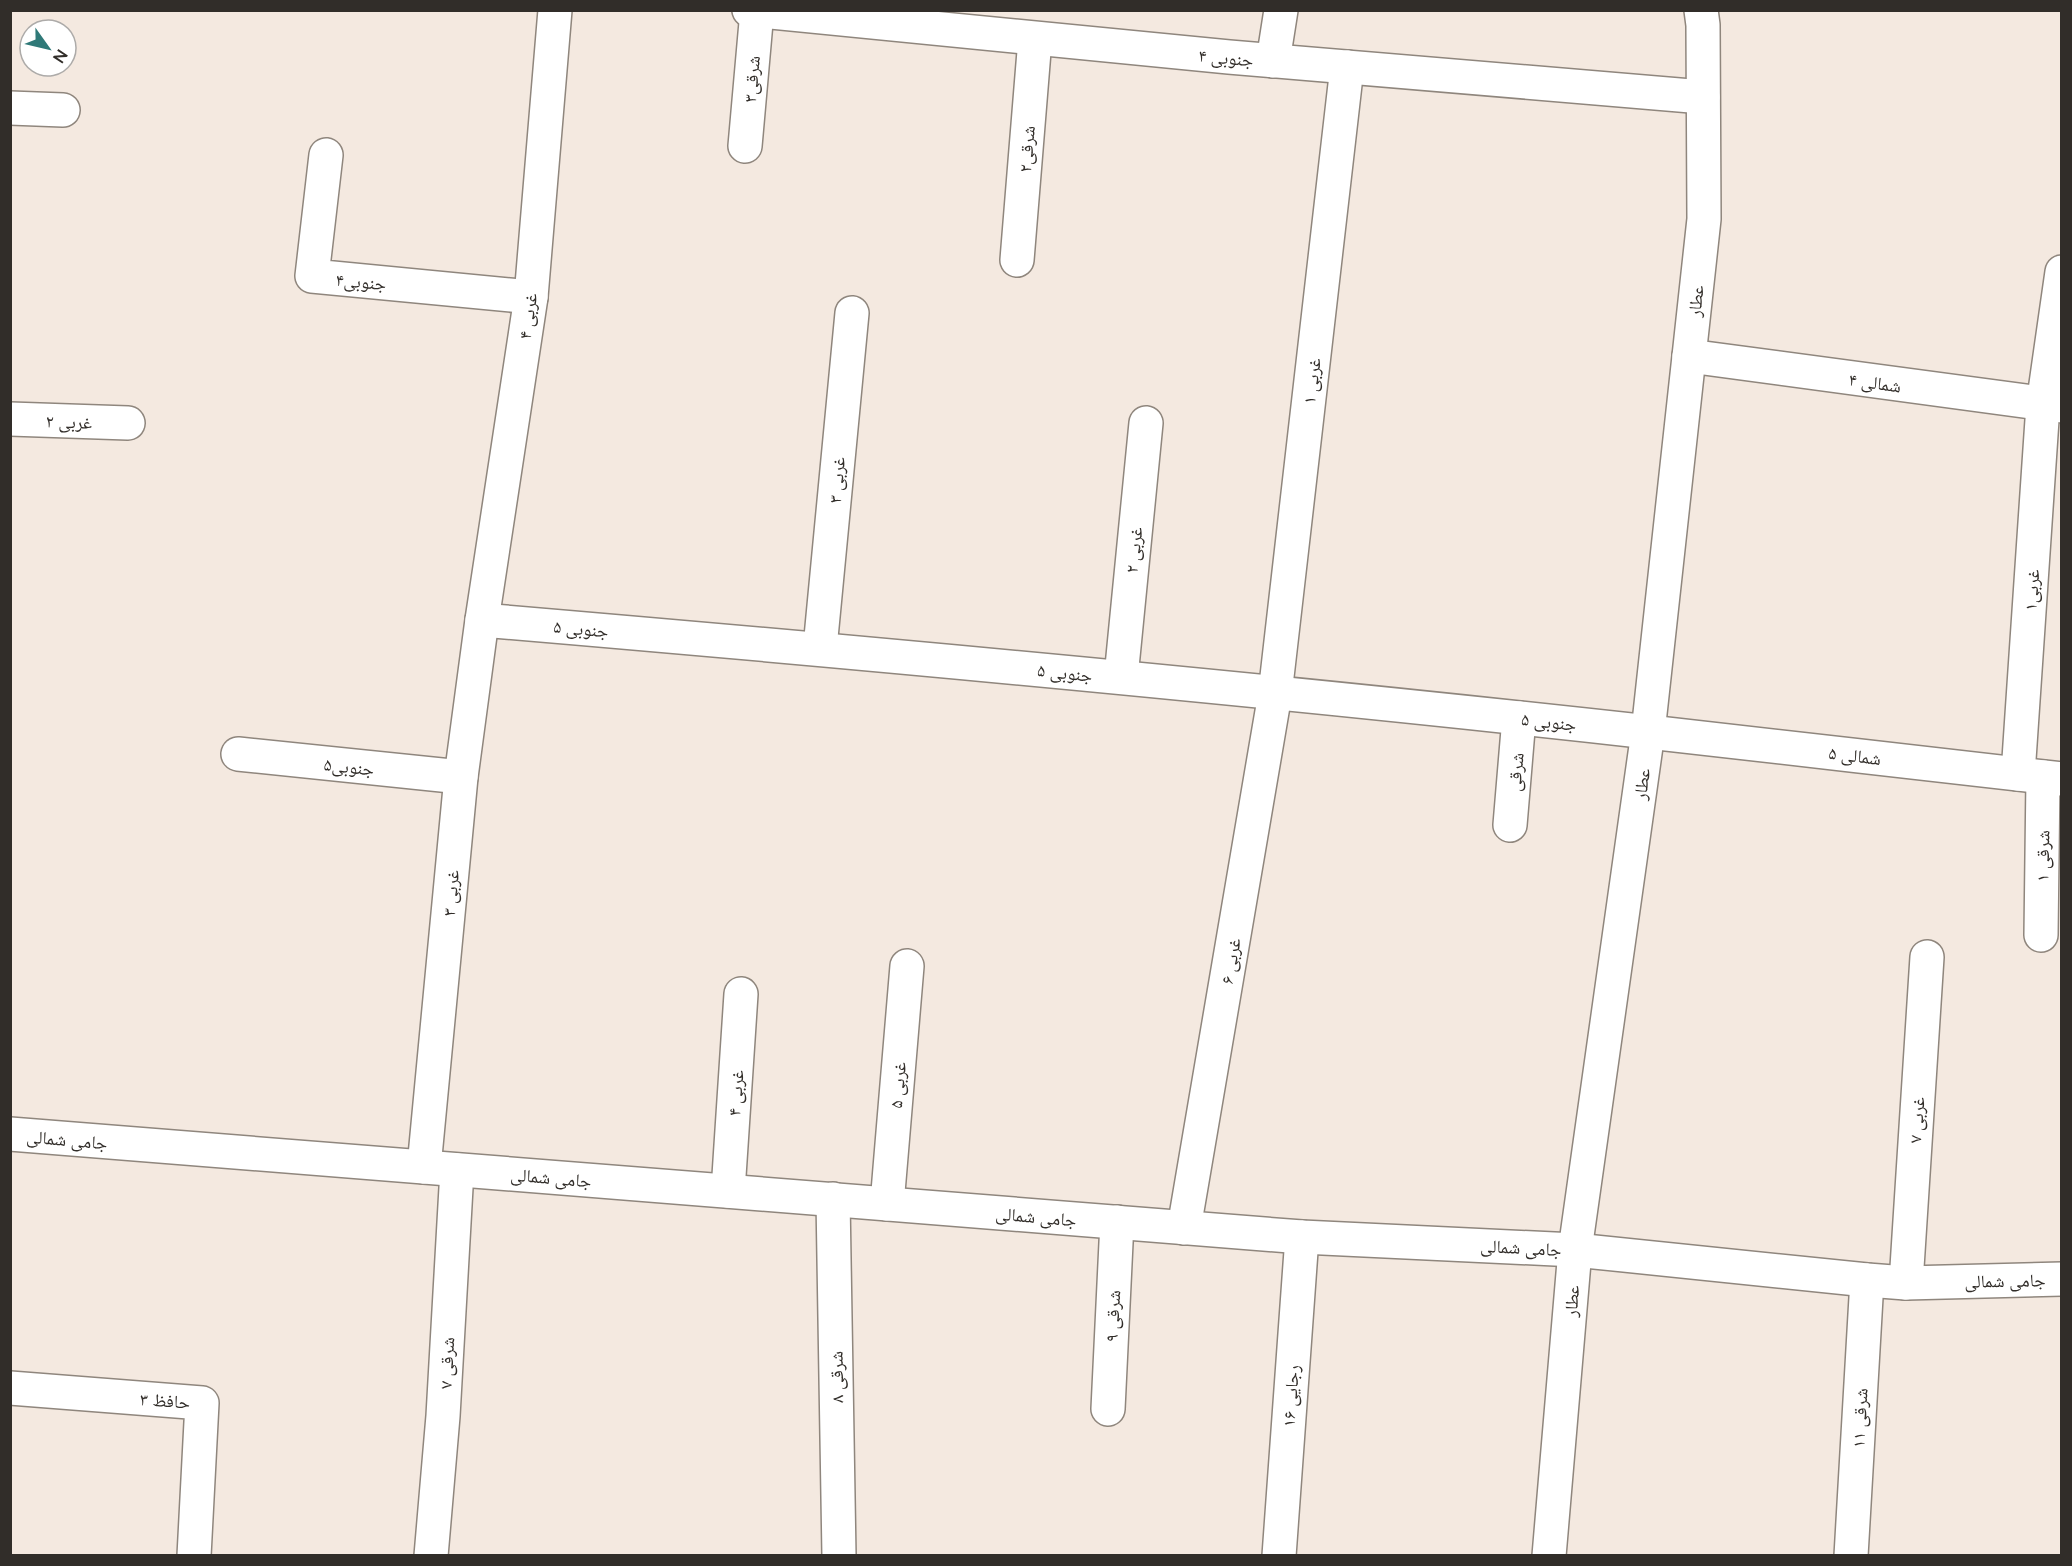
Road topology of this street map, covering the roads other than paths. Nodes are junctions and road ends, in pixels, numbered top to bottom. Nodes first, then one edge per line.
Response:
1 (555, 10) edge
2 (749, 10) edge
3 (1281, 10) edge
4 (1701, 10) edge
5 (757, 11) edge
6 (901, 18) edge
7 (1035, 39) junction
8 (1273, 61) junction
9 (1347, 67) junction
10 (1703, 97) junction
11 (10, 108) edge
12 (63, 110) dead end
13 (746, 146) dead end
14 (326, 155) dead end
15 (1017, 260) dead end
16 (2061, 272) edge
17 (531, 297) junction
18 (852, 313) dead end
19 (1689, 356) junction
20 (2052, 406) edge
21 (10, 419) edge
22 (128, 423) dead end
23 (1146, 423) dead end
24 (482, 620) junction
25 (820, 648) junction
26 (1121, 677) junction
27 (1275, 694) junction
28 (1519, 718) junction
29 (1648, 732) junction
30 (238, 754) dead end
31 (461, 777) junction
32 (2041, 777) edge
33 (1510, 825) dead end
34 (2041, 935) dead end
35 (1927, 957) dead end
36 (907, 966) dead end
37 (741, 994) dead end
38 (10, 1134) edge
39 (424, 1167) junction
40 (457, 1170) junction
41 (729, 1191) junction
42 (833, 1199) junction
43 (887, 1204) junction
44 (1117, 1222) junction
45 (1184, 1228) junction
46 (1302, 1237) junction
47 (1575, 1250) junction
48 (2061, 1279) edge
49 (1867, 1280) junction
50 (1906, 1282) junction
51 (10, 1388) edge
52 (1108, 1409) dead end
53 (194, 1556) edge
54 (431, 1556) edge
55 (839, 1556) edge
56 (1279, 1556) edge
57 (1548, 1556) edge
58 (1851, 1556) edge

1 - 17 street, غربی ۴
2 - 5 street, جنوبی ۴
3 - 8 street
4 - 10 street, عطار
5 - 6 street, جنوبی ۴
5 - 13 street, شرقی۳
6 - 7 street, جنوبی ۴
7 - 8 street, جنوبی ۴
7 - 15 street, شرقی۲
8 - 9 street, جنوبی ۴
9 - 10 street, جنوبی ۴
9 - 27 street, غربی ۱
10 - 19 street, عطار
11 - 12 street
14 - 17 street, جنوبی۴
16 - 20 street, غربی۱
17 - 24 street, غربی ۴
18 - 25 street, غربی ۳
19 - 20 street, شمالی ۴
19 - 29 street, عطار
20 - 32 street, غربی۱
21 - 22 street, غربی ۲
23 - 26 street, غربی ۲
24 - 25 street, جنوبی ۵
24 - 31 street, غربی ۳
25 - 26 street, جنوبی ۵
26 - 27 street, جنوبی ۵
27 - 28 street, جنوبی ۵
27 - 45 street, غربی ۶
28 - 29 street, جنوبی ۵
28 - 33 street, شرقی
29 - 32 street, شمالی ۵
29 - 47 street, عطار
30 - 31 street, جنوبی۵
31 - 39 street, غربی ۳
32 - 34 street, شرقی ۱
35 - 50 street, غربی ۷
36 - 43 street, غربی ۵
37 - 41 street, غربی ۴
38 - 39 street, جامی شمالی
39 - 40 street, جامی شمالی
40 - 41 street, جامی شمالی
40 - 54 street, شرقی ۷
41 - 42 street, جامی شمالی
42 - 43 street, جامی شمالی
42 - 55 street, شرقی ۸
43 - 44 street, جامی شمالی
44 - 45 street, جامی شمالی
44 - 52 street, شرقی ۹
45 - 46 street, جامی شمالی
46 - 47 street, جامی شمالی
46 - 56 street, رجایی ۱۶
47 - 49 street, جامی شمالی
47 - 57 street, عطار
48 - 50 street, جامی شمالی
49 - 50 street, جامی شمالی
49 - 58 street, شرقی ۱۱
51 - 53 street, حافظ ۳

